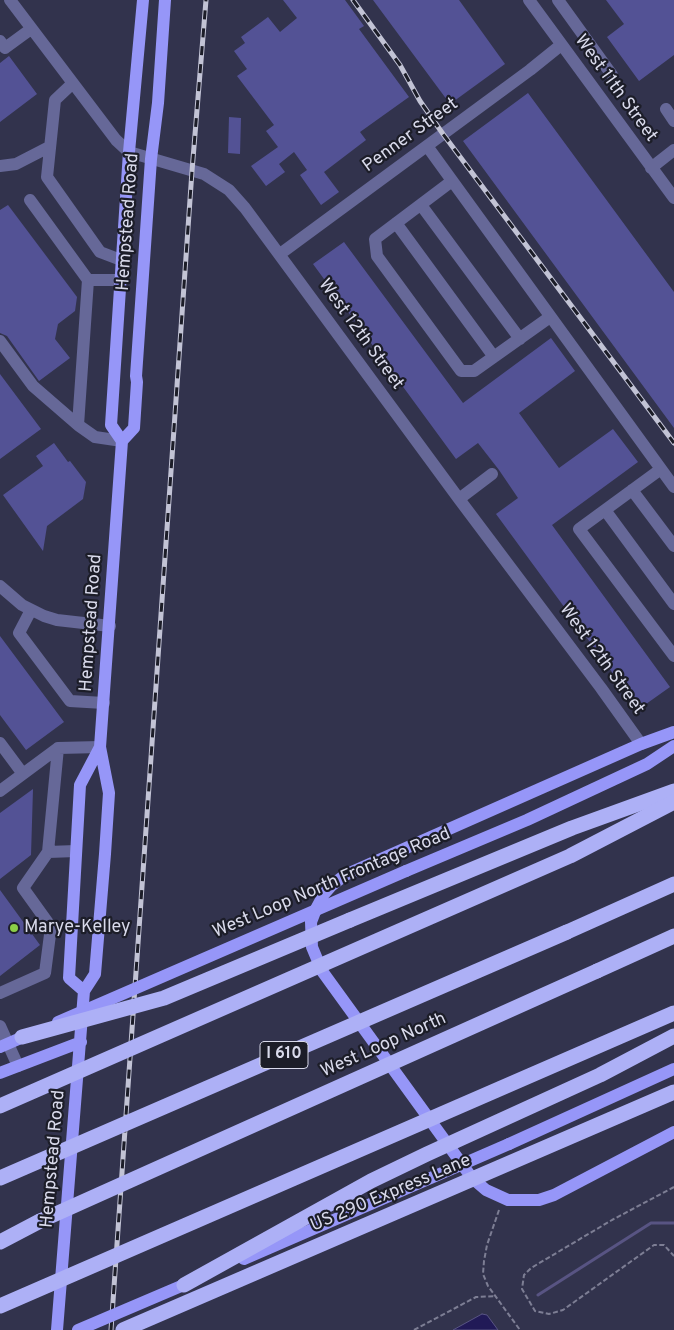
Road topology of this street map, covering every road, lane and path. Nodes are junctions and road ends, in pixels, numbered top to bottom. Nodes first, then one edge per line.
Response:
1 (10, 0) edge
2 (143, 0) edge
3 (165, 0) edge
4 (558, 0) edge
5 (535, 2) edge
6 (31, 29) junction
7 (3, 45) edge
8 (561, 45) junction
9 (612, 74) dead end
10 (73, 84) junction
11 (666, 108) dead end
12 (674, 121) edge
13 (426, 146) junction
14 (49, 147) junction
15 (674, 150) edge
16 (129, 152) junction
17 (151, 159) junction
18 (0, 166) edge
19 (651, 168) junction
20 (452, 181) junction
21 (674, 198) edge
22 (30, 200) dead end
23 (421, 205) junction
24 (396, 223) junction
25 (280, 254) junction
26 (121, 260) junction
27 (88, 280) junction
28 (120, 280) junction
29 (550, 316) junction
30 (520, 339) junction
31 (0, 342) edge
32 (494, 357) junction
33 (78, 425) junction
34 (122, 441) junction
35 (662, 469) junction
36 (492, 474) dead end
37 (674, 486) edge
38 (632, 490) junction
39 (459, 499) junction
40 (604, 510) junction
41 (674, 546) edge
42 (0, 586) edge
43 (674, 604) edge
44 (31, 610) junction
45 (110, 626) junction
46 (674, 656) edge
47 (104, 703) junction
48 (674, 732) edge
49 (0, 743) edge
50 (640, 744) junction
51 (674, 746) edge
52 (100, 747) junction
53 (58, 748) junction
54 (23, 774) junction
55 (0, 791) edge
56 (674, 791) edge
57 (674, 802) edge
58 (76, 851) junction
59 (48, 852) junction
60 (674, 884) edge
61 (51, 927) junction
62 (72, 930) junction
63 (674, 936) edge
64 (84, 991) junction
65 (0, 993) edge
66 (674, 1013) edge
67 (0, 1026) edge
68 (674, 1036) edge
69 (22, 1038) junction
70 (81, 1042) junction
71 (0, 1047) edge
72 (18, 1066) junction
73 (674, 1069) edge
74 (0, 1073) edge
75 (674, 1092) edge
76 (0, 1106) edge
77 (674, 1132) edge
78 (0, 1178) edge
79 (674, 1187) edge
80 (499, 1210) dead end
81 (40, 1221) junction
82 (0, 1235) edge
83 (0, 1242) edge
84 (674, 1256) edge
85 (184, 1285) junction
86 (496, 1296) junction
87 (0, 1306) edge
88 (57, 1330) edge
89 (78, 1330) edge
90 (123, 1330) edge
91 (414, 1330) edge
92 (520, 1330) edge

1 - 6 street, West 12th Street
2 - 16 main road, Hempstead Road
3 - 17 main road, Hempstead Road
4 - 9 street
5 - 8 street, West 11th Street
6 - 7 street
6 - 10 street, West 12th Street
8 - 13 street, Penner Street
8 - 19 street, West 11th Street
10 - 14 street
10 - 16 street, West 12th Street
11 - 12 street
13 - 20 street
13 - 25 street, Penner Street
14 - 18 street
14 - 26 street
15 - 19 street
16 - 17 street, West 12th Street
16 - 26 main road, Hempstead Road
17 - 25 street, West 12th Street
17 - 34 main road, Hempstead Road
19 - 21 street, West 11th Street
20 - 23 street
20 - 29 street
22 - 27 street
23 - 24 street
23 - 30 street
24 - 32 street
24 - 32 street
25 - 39 street, West 12th Street
26 - 28 main road, Hempstead Road
27 - 28 street
27 - 33 street
28 - 34 main road, Hempstead Road
29 - 30 street
29 - 35 street
30 - 32 street
31 - 33 street
33 - 34 street
34 - 45 main road, Hempstead Road
35 - 37 street
35 - 38 street
36 - 39 street
38 - 40 street
38 - 41 street
39 - 50 street, West 12th Street
40 - 43 street
40 - 46 street
42 - 44 street
44 - 45 street
44 - 47 street
45 - 47 main road, Hempstead Road
47 - 52 main road, Hempstead Road
48 - 50 main road
49 - 54 street
50 - 77 main road
51 - 69 main road, West Loop North Frontage Road, bridge
52 - 53 street
52 - 58 main road, Hempstead Road
52 - 64 main road, Hempstead Road
53 - 54 street
53 - 59 street
54 - 55 street
56 - 69 highway, bridge
57 - 76 highway, bridge
58 - 59 street
58 - 62 main road, Hempstead Road
59 - 61 street
60 - 78 highway, West Loop North / I 610, bridge
61 - 62 street
61 - 65 street
62 - 64 main road, Hempstead Road
63 - 81 highway, West Loop North, bridge
64 - 70 main road, Hempstead Road
66 - 87 highway, bridge
67 - 72 street
68 - 85 highway, bridge
69 - 71 main road, West Loop North Frontage Road, bridge
70 - 72 main road
70 - 88 main road, Hempstead Road
72 - 74 main road
73 - 85 main road, bridge
75 - 90 highway, US 290 Express Lane, bridge
79 - 84 path
80 - 86 path
81 - 82 highway
81 - 83 highway, West Loop North
85 - 89 main road, bridge
86 - 91 path
86 - 92 path

